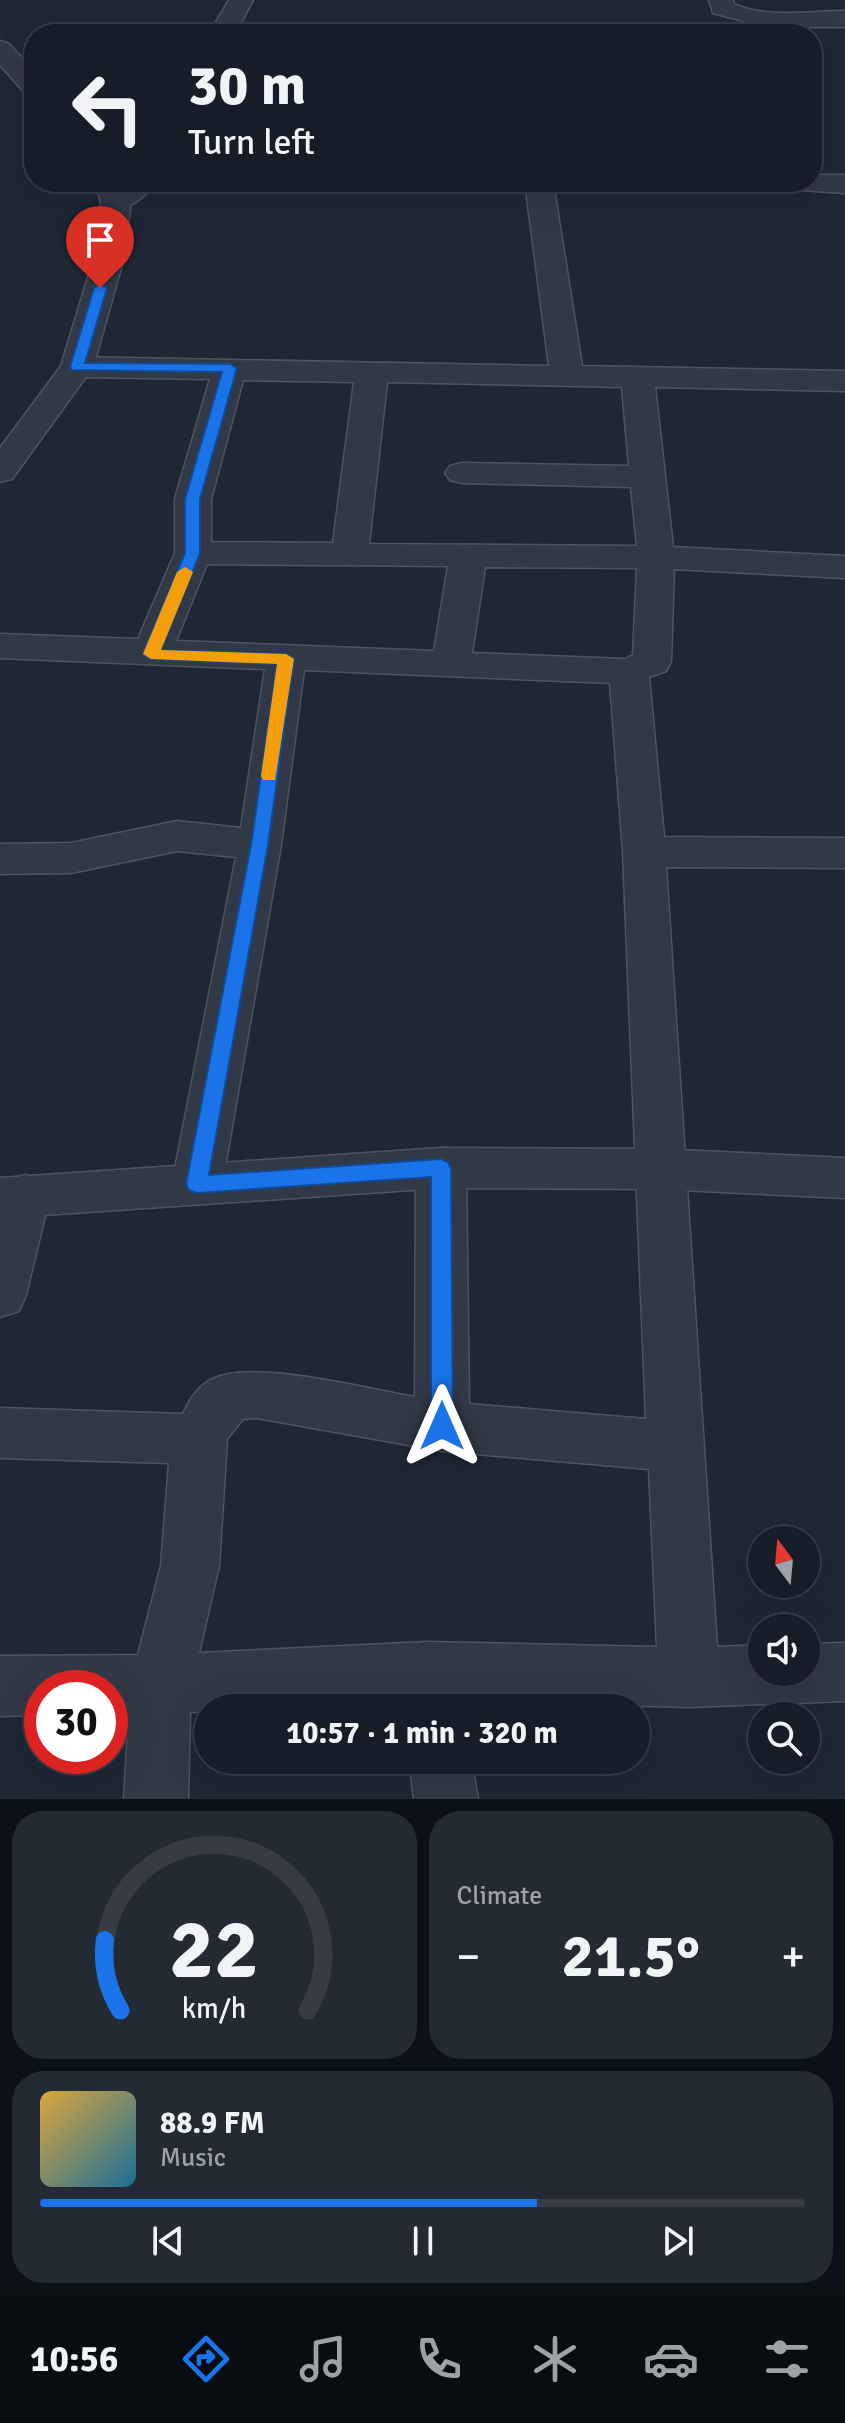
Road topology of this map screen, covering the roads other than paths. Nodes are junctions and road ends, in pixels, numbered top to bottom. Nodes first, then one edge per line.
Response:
1 (241, 0) edge
2 (721, 0) edge
3 (845, 19) edge
4 (228, 24) edge
5 (0, 49) edge
6 (24, 76) edge
7 (822, 184) edge
8 (845, 184) edge
9 (112, 192) edge
10 (540, 192) edge
11 (77, 367) junction
12 (230, 368) junction
13 (372, 373) junction
14 (567, 377) junction
15 (638, 379) junction
16 (845, 381) edge
17 (0, 472) edge
18 (462, 473) dead end
19 (648, 477) junction
20 (193, 553) junction
21 (350, 554) junction
22 (468, 555) junction
23 (656, 557) junction
24 (845, 567) edge
25 (0, 646) edge
26 (151, 654) junction
27 (286, 659) junction
28 (451, 664) junction
29 (629, 671) junction
30 (260, 845) junction
31 (644, 852) junction
32 (845, 853) edge
33 (0, 859) edge
34 (441, 1168) junction
35 (659, 1169) junction
36 (845, 1178) edge
37 (197, 1184) junction
38 (13, 1197) edge
39 (0, 1295) edge
40 (442, 1426) junction
41 (0, 1433) edge
42 (199, 1439) junction
43 (677, 1447) junction
44 (845, 1672) edge
45 (689, 1677) junction
46 (161, 1684) junction
47 (0, 1686) edge
48 (430, 1690) edge
49 (442, 1774) edge
50 (156, 1799) edge
51 (446, 1799) edge

1 - 4 street
2 - 3 street
5 - 6 street
7 - 8 street
9 - 11 street
10 - 14 street
11 - 12 street
11 - 17 street
12 - 13 street
12 - 20 street
13 - 14 street
13 - 21 street
14 - 15 street
15 - 16 street
15 - 19 street
18 - 19 street
19 - 23 street
20 - 21 street
20 - 26 street
21 - 22 street
22 - 23 street
22 - 28 street
23 - 24 street
23 - 29 street
25 - 26 street
26 - 27 street
27 - 28 street
27 - 30 street
28 - 29 street
29 - 31 street
30 - 33 street
30 - 37 street
31 - 32 street
31 - 35 street
34 - 35 street
34 - 37 street
34 - 40 street
35 - 36 street
35 - 43 street
37 - 38 street
38 - 39 street
40 - 42 street
40 - 43 street
41 - 42 street
42 - 46 street
43 - 45 street
44 - 45 street
45 - 48 street
46 - 47 street
46 - 48 street
46 - 50 street
49 - 51 street

